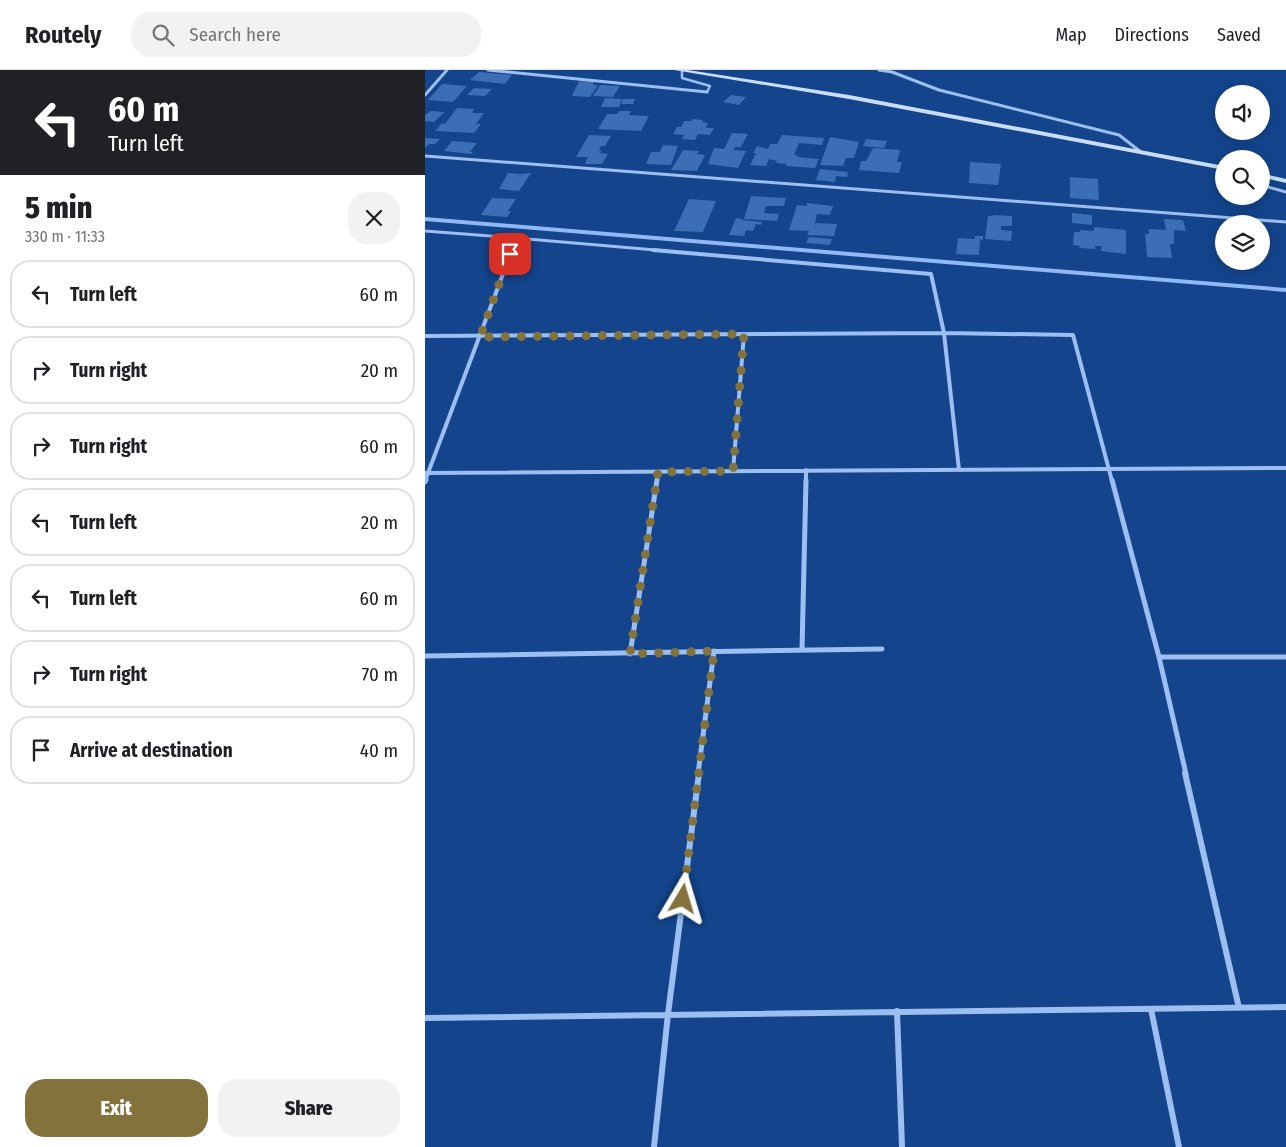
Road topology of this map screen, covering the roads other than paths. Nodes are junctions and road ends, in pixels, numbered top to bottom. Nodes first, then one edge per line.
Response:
1 (447, 70) edge
2 (488, 70) edge
3 (677, 70) edge
4 (879, 70) edge
5 (682, 71) edge
6 (707, 92) joint
7 (425, 95) edge
8 (1141, 152) junction
9 (425, 156) edge
10 (1215, 166) edge
11 (1270, 177) edge
12 (1286, 180) edge
13 (1270, 188) edge
14 (1286, 192) edge
15 (1286, 222) edge
16 (425, 231) edge
17 (515, 238) junction
18 (943, 333) junction
19 (744, 334) junction
20 (425, 336) edge
21 (480, 337) junction
22 (1109, 468) junction
23 (1286, 468) edge
24 (806, 470) junction
25 (959, 470) junction
26 (733, 471) junction
27 (658, 472) junction
28 (427, 473) edge
29 (425, 482) edge
30 (882, 649) dead end
31 (802, 650) junction
32 (714, 651) junction
33 (630, 654) junction
34 (425, 656) edge
35 (1286, 656) edge
36 (1159, 657) junction
37 (1286, 1007) edge
38 (1239, 1008) junction
39 (1151, 1009) junction
40 (897, 1011) junction
41 (669, 1014) junction
42 (425, 1018) edge
43 (654, 1147) edge
44 (903, 1147) edge
45 (1179, 1147) edge

1 - 7 street
2 - 6 street
3 - 5 street
4 - 8 street
5 - 6 lane
5 - 8 street
8 - 10 street
9 - 15 street
11 - 12 street
13 - 14 street
16 - 17 street
17 - 18 street
17 - 21 street
18 - 19 street
18 - 22 street
18 - 25 street
19 - 21 street
19 - 26 street
20 - 21 street
21 - 28 street
22 - 23 street
22 - 25 street
22 - 36 street
24 - 25 street
24 - 26 street
24 - 31 street
26 - 27 street
27 - 28 street
27 - 33 street
28 - 29 street
30 - 31 street
31 - 32 street
32 - 33 street
32 - 41 street
33 - 34 street
35 - 36 street
36 - 38 street
37 - 38 street
38 - 39 street
39 - 40 street
39 - 45 street
40 - 41 street
40 - 44 street
41 - 42 street
41 - 43 street

